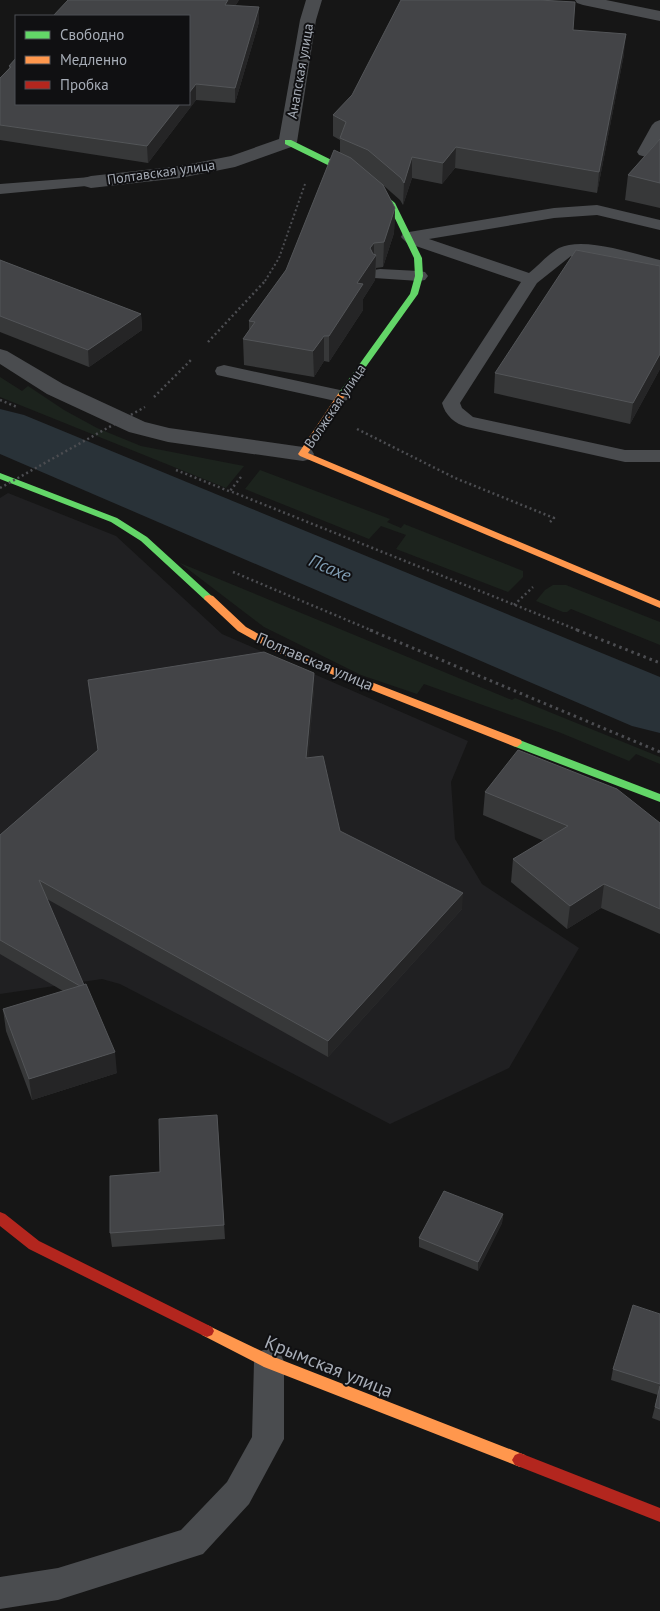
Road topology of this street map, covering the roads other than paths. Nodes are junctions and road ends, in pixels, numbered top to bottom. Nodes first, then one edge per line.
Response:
1 (314, 0) edge
2 (583, 0) edge
3 (660, 16) edge
4 (660, 125) edge
5 (288, 142) junction
6 (660, 156) edge
7 (90, 182) joint
8 (0, 189) edge
9 (660, 225) edge
10 (410, 237) junction
11 (660, 265) edge
12 (380, 274) edge
13 (419, 276) junction
14 (531, 280) junction
15 (0, 355) edge
16 (224, 371) dead end
17 (340, 396) junction
18 (303, 454) junction
19 (660, 456) edge
20 (4, 477) edge
21 (660, 605) edge
22 (660, 798) edge
23 (0, 1218) edge
24 (269, 1362) junction
25 (660, 1515) edge
26 (0, 1592) edge

1 - 5 street, Анапская улица
2 - 3 street
4 - 6 lane
5 - 7 street, Полтавская улица
5 - 10 street, Волжская улица
7 - 8 lane
9 - 10 lane
10 - 13 street, Волжская улица
10 - 14 lane
11 - 14 lane
12 - 13 lane
13 - 17 street, Волжская улица
14 - 19 lane
15 - 18 street
16 - 17 lane
17 - 18 street, Волжская улица
18 - 21 street, Волжская улица
20 - 22 street, Полтавская улица
23 - 24 street, Крымская улица
24 - 25 street, Крымская улица
24 - 26 lane

